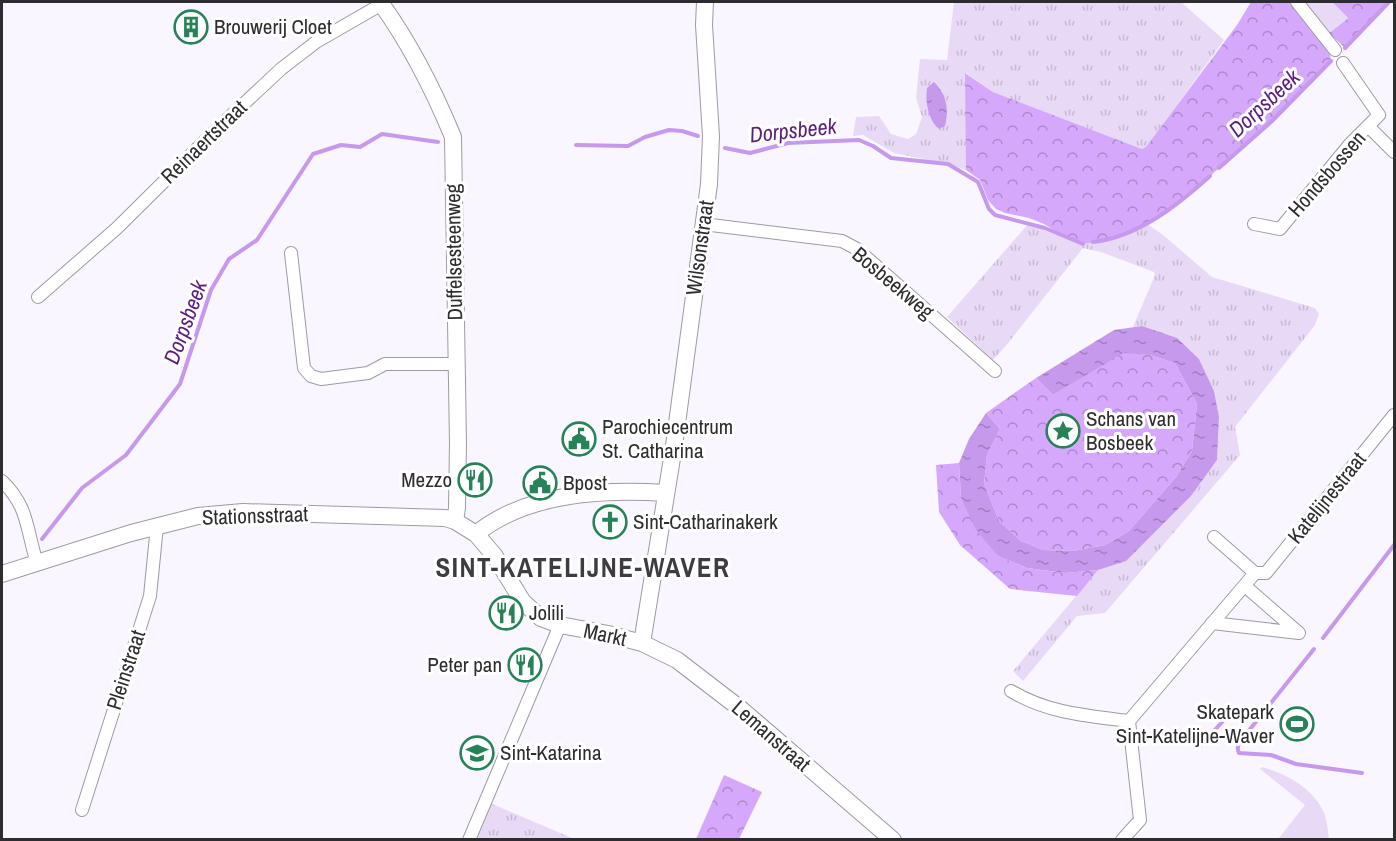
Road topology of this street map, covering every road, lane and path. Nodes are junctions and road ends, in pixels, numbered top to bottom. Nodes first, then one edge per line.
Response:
1 (705, 2) edge
2 (1297, 2) edge
3 (381, 3) edge
4 (1335, 50) dead end
5 (1342, 63) dead end
6 (1368, 126) junction
7 (1395, 152) edge
8 (703, 224) junction
9 (1254, 224) dead end
10 (291, 253) dead end
11 (38, 297) dead end
12 (457, 364) junction
13 (995, 371) dead end
14 (1395, 415) edge
15 (2, 481) edge
16 (665, 493) junction
17 (455, 520) junction
18 (157, 526) junction
19 (476, 534) junction
20 (1214, 537) dead end
21 (37, 563) junction
22 (1255, 573) junction
23 (2, 574) edge
24 (1245, 586) junction
25 (1212, 623) junction
26 (560, 625) junction
27 (642, 643) junction
28 (1011, 692) dead end
29 (1130, 721) junction
30 (82, 810) dead end
31 (469, 840) edge
32 (893, 840) edge
33 (1122, 840) edge

1 - 8 street, Wilsonstraat
2 - 4 street
3 - 11 street, Reinaertstraat
3 - 12 street, Duffelsesteenweg
5 - 6 street, Hondsbossen
6 - 7 street, Hondsbossen
6 - 9 street, Hondsbossen
8 - 13 street, Bosbeekweg
8 - 16 street, Wilsonstraat
10 - 12 street
12 - 17 street, Duffelsesteenweg
14 - 22 street, Katelijnestraat
15 - 21 street
16 - 19 street
16 - 27 street, Markt
17 - 18 street, Stationsstraat
17 - 19 street, Stationsstraat
18 - 21 street, Stationsstraat
18 - 30 street, Pleinstraat
19 - 26 street, Markt
20 - 22 street
21 - 23 street, Stationsstraat
22 - 24 street, Katelijnestraat
24 - 25 street, Katelijnestraat
24 - 25 street
25 - 29 street, Katelijnestraat
26 - 27 street, Markt
26 - 31 street
27 - 32 street, Lemanstraat
28 - 29 street
29 - 33 street

